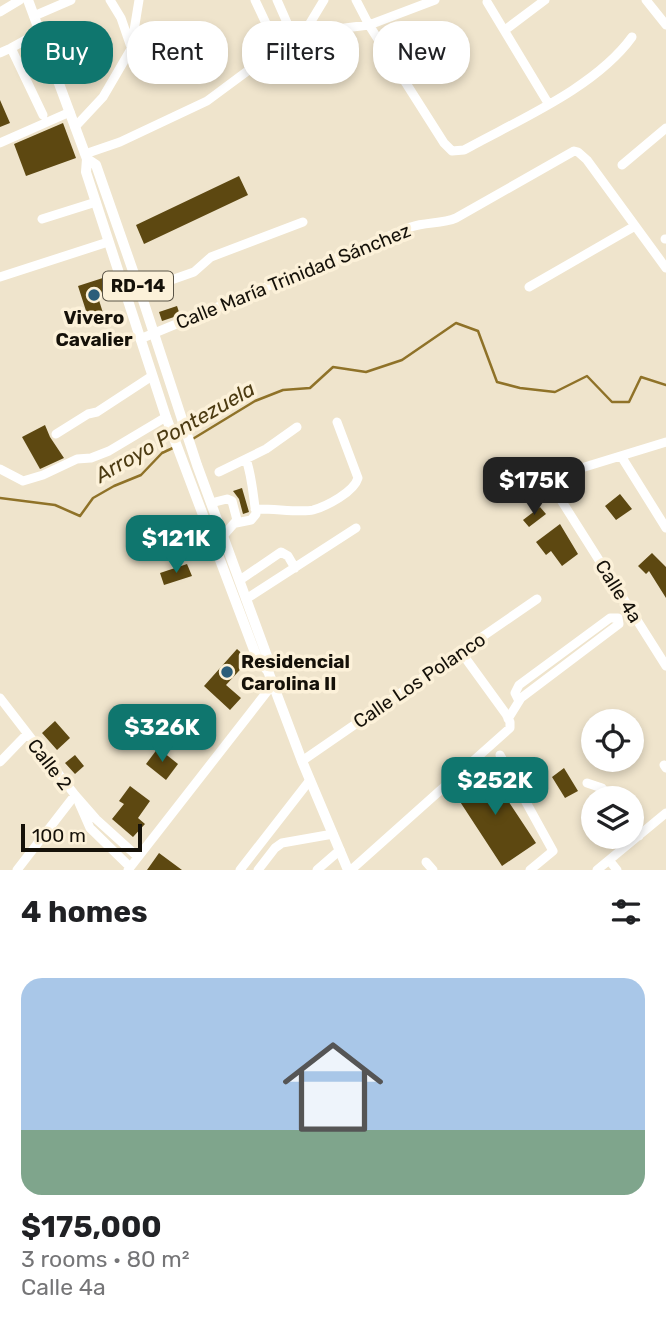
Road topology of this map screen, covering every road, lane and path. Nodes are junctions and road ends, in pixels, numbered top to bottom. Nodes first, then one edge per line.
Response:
1 (20, 0) edge
2 (28, 0) edge
3 (71, 0) edge
4 (110, 0) edge
5 (139, 0) edge
6 (256, 0) edge
7 (277, 0) edge
8 (324, 0) edge
9 (356, 0) edge
10 (435, 0) edge
11 (545, 0) edge
12 (646, 0) edge
13 (487, 2) dead end
14 (0, 12) edge
15 (34, 16) junction
16 (36, 21) edge
17 (136, 21) edge
18 (265, 21) edge
19 (286, 21) edge
20 (311, 21) edge
21 (369, 25) junction
22 (666, 25) edge
23 (359, 26) edge
24 (505, 30) junction
25 (127, 37) edge
26 (632, 37) dead end
27 (21, 42) edge
28 (11, 48) junction
29 (0, 53) edge
30 (127, 56) edge
31 (242, 76) edge
32 (60, 84) edge
33 (548, 103) junction
34 (70, 112) junction
35 (43, 115) dead end
36 (75, 127) junction
37 (666, 128) edge
38 (0, 143) edge
39 (86, 157) junction
40 (622, 165) dead end
41 (96, 202) junction
42 (41, 219) dead end
43 (303, 222) dead end
44 (635, 226) junction
45 (108, 242) junction
46 (666, 268) edge
47 (0, 277) edge
48 (529, 287) dead end
49 (140, 291) junction
50 (153, 334) junction
51 (139, 339) junction
52 (152, 376) junction
53 (168, 420) junction
54 (337, 422) dead end
55 (297, 427) dead end
56 (55, 435) dead end
57 (666, 442) edge
58 (621, 456) junction
59 (246, 459) junction
60 (0, 469) edge
61 (219, 472) dead end
62 (211, 503) junction
63 (255, 509) junction
64 (236, 523) junction
65 (356, 528) dead end
66 (666, 528) edge
67 (223, 536) junction
68 (295, 568) junction
69 (240, 580) junction
70 (246, 599) junction
71 (537, 599) dead end
72 (461, 652) junction
73 (666, 666) edge
74 (268, 671) junction
75 (273, 684) junction
76 (0, 698) edge
77 (519, 701) junction
78 (508, 719) junction
79 (27, 734) junction
80 (500, 755) dead end
81 (302, 761) junction
82 (0, 762) edge
83 (310, 780) junction
84 (587, 783) dead end
85 (597, 786) edge
86 (75, 795) junction
87 (666, 813) edge
88 (644, 832) edge
89 (333, 834) junction
90 (623, 849) edge
91 (340, 850) junction
92 (138, 857) junction
93 (609, 860) junction
94 (129, 869) edge
95 (17, 870) edge
96 (240, 870) edge
97 (258, 870) edge
98 (317, 870) edge
99 (349, 870) edge
100 (530, 870) edge
101 (597, 870) edge
102 (617, 870) edge

1 - 14 street
2 - 15 main road, RD-14
3 - 15 street
4 - 25 street
5 - 17 street
6 - 18 street
7 - 19 street
8 - 20 street
9 - 21 street
10 - 21 street
11 - 24 street
12 - 22 street
13 - 24 street
15 - 16 main road, RD-14
21 - 23 street
21 - 33 street
24 - 33 street
26 - 33 street
27 - 28 street
28 - 29 street
28 - 35 street
30 - 36 street
31 - 39 street
32 - 34 main road, RD-14
34 - 36 main road, RD-14
34 - 38 street
36 - 39 main road, RD-14
37 - 40 street
39 - 41 main road, RD-14
39 - 49 main road, RD-14
41 - 42 street
41 - 45 main road, RD-14
43 - 49 street
44 - 46 street, Calle María Trinidad Sánchez
44 - 48 street
44 - 50 street, Calle María Trinidad Sánchez
45 - 47 street
45 - 51 main road, RD-14
49 - 50 main road, RD-14
50 - 51 street, Calle María Trinidad Sánchez
50 - 62 main road, RD-14
51 - 52 main road, RD-14
52 - 53 main road, RD-14
52 - 56 street
53 - 60 street
53 - 74 main road, RD-14
54 - 63 street
55 - 59 street
57 - 58 street
58 - 66 street
58 - 73 street, Calle 4a
59 - 61 street
59 - 63 street
62 - 64 street
62 - 67 main road, RD-14
63 - 64 street
64 - 67 street
65 - 68 street
67 - 69 main road, RD-14
68 - 69 street
68 - 70 street
69 - 70 main road, RD-14
70 - 74 main road, RD-14
71 - 72 street, Calle Los Polanco
72 - 78 street
72 - 81 street, Calle Los Polanco
74 - 75 main road, RD-14
75 - 81 main road, RD-14
75 - 92 street
76 - 79 street, Calle 2
77 - 77 street
77 - 78 street
78 - 99 street
79 - 82 street
79 - 86 street, Calle 2
80 - 100 street
81 - 83 main road, RD-14
83 - 89 main road, RD-14
83 - 96 street
84 - 85 street
86 - 92 street, Calle 2
86 - 94 street, Calle 2
86 - 95 street
87 - 88 street
89 - 91 main road, RD-14
89 - 97 street
90 - 93 street
91 - 98 street
91 - 99 main road, RD-14
92 - 94 street
93 - 101 street
93 - 102 street

